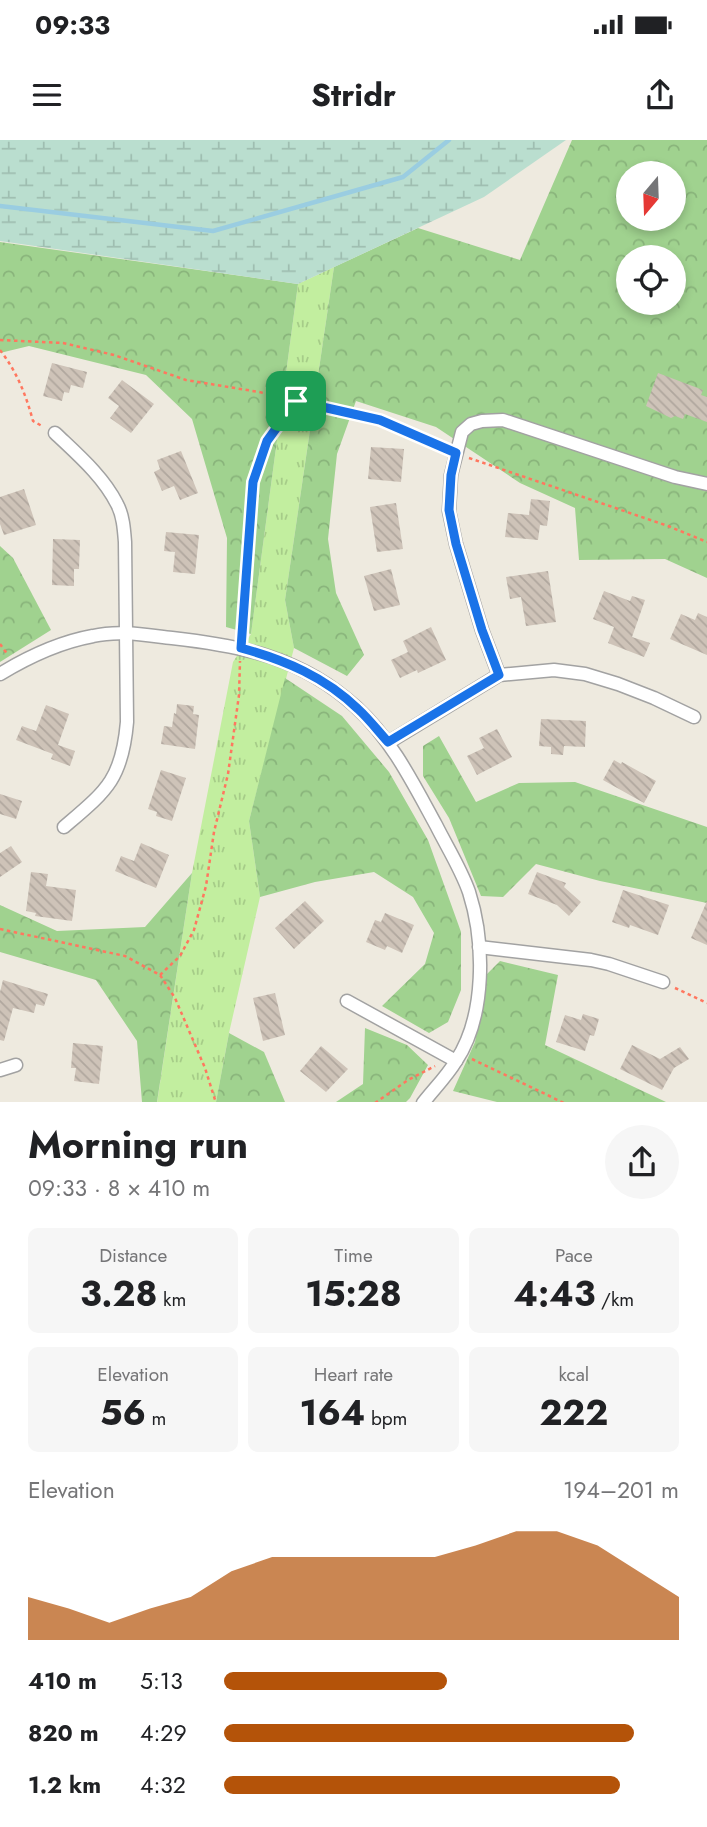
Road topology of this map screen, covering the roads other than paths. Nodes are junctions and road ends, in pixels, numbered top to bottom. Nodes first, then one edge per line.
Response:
1 (55, 433) road end
2 (707, 484) edge
3 (125, 632) junction
4 (0, 674) edge
5 (499, 675) junction
6 (694, 717) dead end
7 (388, 742) junction
8 (64, 827) dead end
9 (479, 947) junction
10 (663, 982) road end
11 (347, 1001) dead end
12 (459, 1057) junction
13 (16, 1065) dead end
14 (0, 1070) edge
15 (423, 1102) edge

1 - 3 street
2 - 5 street
3 - 4 street
3 - 7 street
3 - 8 street
5 - 6 street
5 - 7 street
7 - 9 street
9 - 10 street
9 - 12 street
11 - 12 street
12 - 15 street
13 - 14 street

